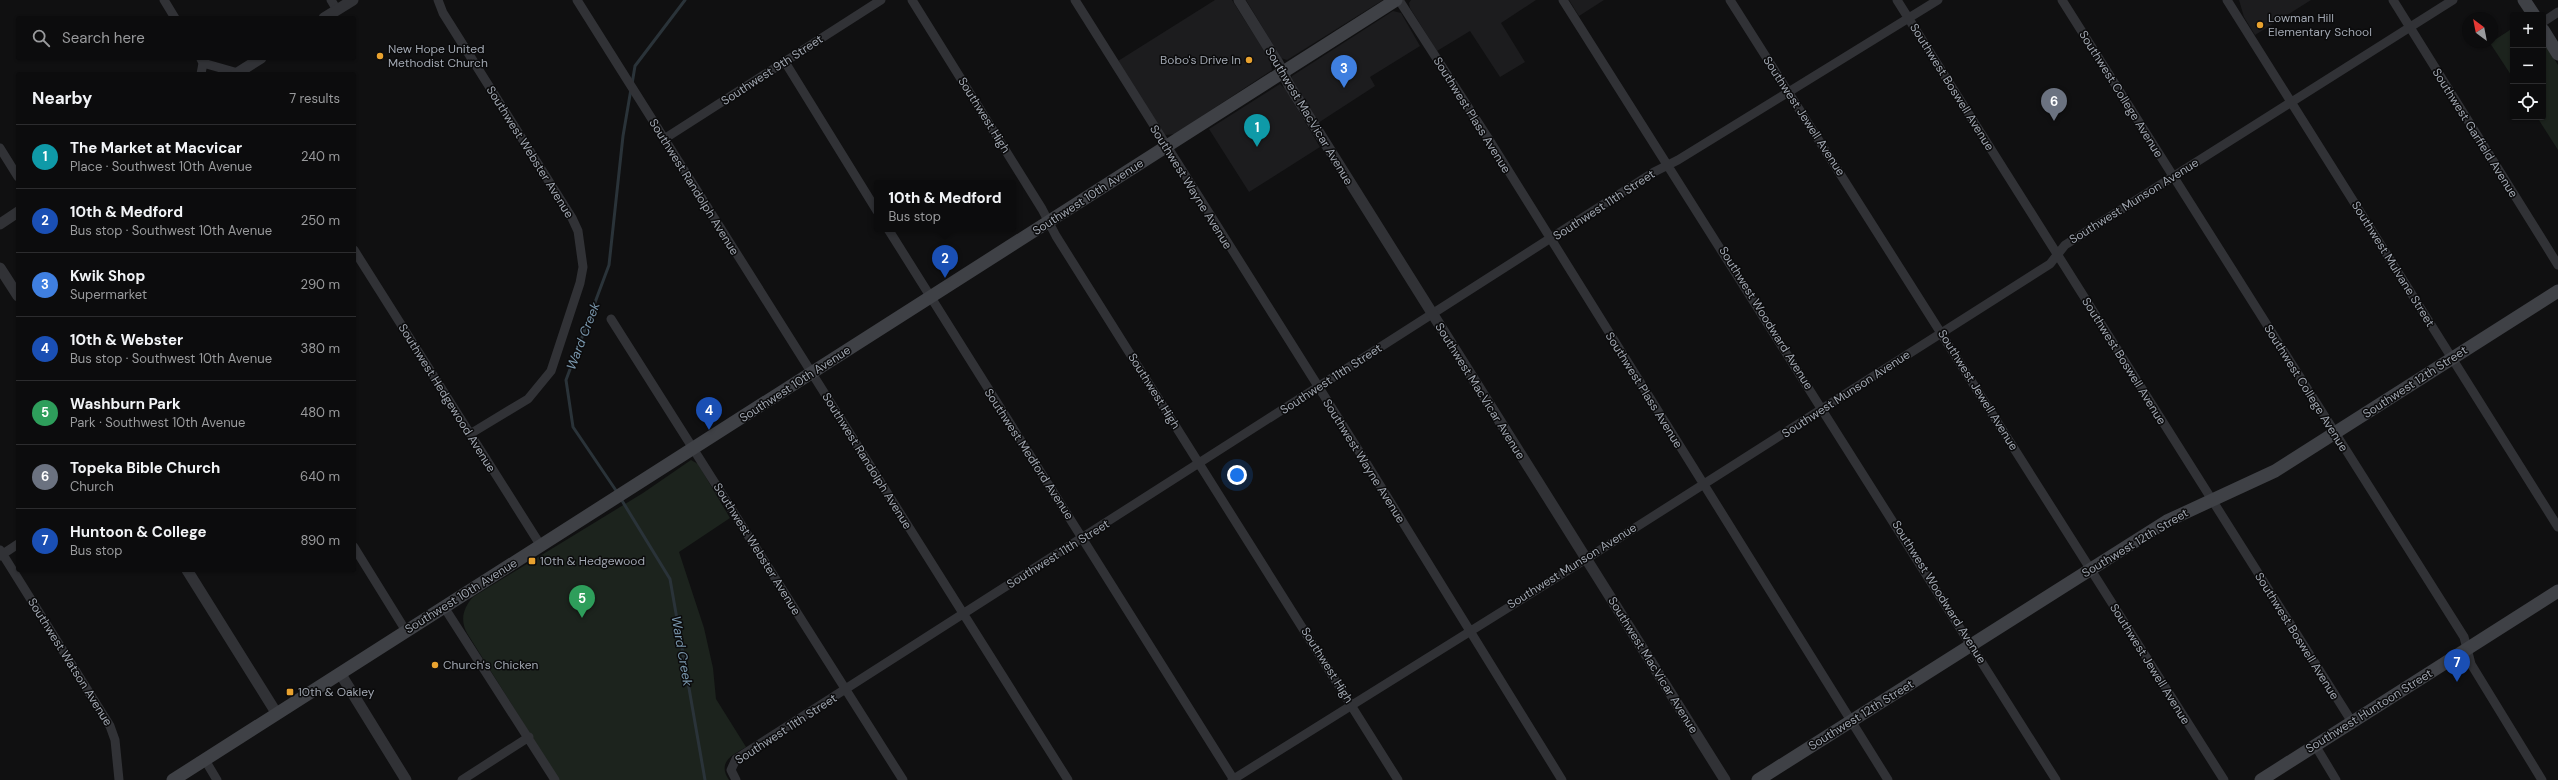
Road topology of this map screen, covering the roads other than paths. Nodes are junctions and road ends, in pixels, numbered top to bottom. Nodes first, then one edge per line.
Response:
1 (164, 0) edge
2 (331, 0) edge
3 (353, 0) edge
4 (438, 0) edge
5 (577, 0) edge
6 (881, 0) edge
7 (912, 0) edge
8 (1075, 0) edge
9 (1239, 0) edge
10 (1397, 0) edge
11 (1564, 0) edge
12 (1730, 0) edge
13 (1898, 0) edge
14 (1938, 0) edge
15 (2062, 0) edge
16 (2227, 0) edge
17 (2392, 0) edge
18 (2453, 0) edge
19 (2524, 0) edge
20 (337, 10) junction
21 (2532, 12) edge
22 (2558, 12) edge
23 (174, 16) edge
24 (327, 16) edge
25 (1909, 18) junction
26 (2546, 20) edge
27 (2409, 27) junction
28 (2546, 35) edge
29 (2558, 54) edge
30 (202, 60) edge
31 (258, 60) edge
32 (784, 62) junction
33 (202, 72) edge
34 (237, 72) edge
35 (241, 72) edge
36 (1282, 73) junction
37 (1790, 92) junction
38 (2291, 102) junction
39 (664, 139) junction
40 (1166, 147) junction
41 (0, 148) edge
42 (1668, 165) junction
43 (16, 174) edge
44 (2173, 176) junction
45 (874, 206) edge
46 (16, 213) edge
47 (1049, 222) junction
48 (0, 224) edge
49 (890, 232) edge
50 (1550, 240) junction
51 (356, 253) edge
52 (2057, 255) junction
53 (2558, 265) edge
54 (0, 268) edge
55 (2558, 291) edge
56 (16, 293) edge
57 (931, 297) junction
58 (1432, 314) junction
59 (611, 319) dead end
60 (1942, 332) junction
61 (2452, 358) junction
62 (812, 374) junction
63 (1319, 388) junction
64 (1823, 408) junction
65 (470, 434) junction
66 (2335, 434) junction
67 (694, 450) junction
68 (1200, 464) junction
69 (1704, 484) junction
70 (2212, 501) junction
71 (2558, 527) edge
72 (1083, 538) junction
73 (16, 545) edge
74 (541, 546) junction
75 (356, 550) edge
76 (1, 553) edge
77 (1586, 559) junction
78 (2090, 569) junction
79 (188, 572) edge
80 (2558, 591) edge
81 (444, 607) junction
82 (965, 614) junction
83 (406, 631) junction
84 (1468, 631) junction
85 (1972, 644) junction
86 (2467, 649) junction
87 (340, 673) junction
88 (846, 689) junction
89 (1352, 704) junction
90 (276, 714) junction
91 (1852, 721) junction
92 (2352, 722) junction
93 (530, 737) junction
94 (2315, 745) junction
95 (205, 760) junction
96 (119, 780) edge
97 (173, 780) edge
98 (217, 780) edge
99 (406, 780) edge
100 (462, 780) edge
101 (555, 780) edge
102 (736, 780) edge
103 (903, 780) edge
104 (1068, 780) edge
105 (1233, 780) edge
106 (1398, 780) edge
107 (1562, 780) edge
108 (1725, 780) edge
109 (1758, 780) edge
110 (1888, 780) edge
111 (2056, 780) edge
112 (2224, 780) edge
113 (2261, 780) edge
114 (2336, 780) edge
115 (2542, 780) edge

1 - 23 street
2 - 20 street
3 - 20 street
4 - 65 street, Southwest Webster Avenue
5 - 39 street, Southwest Randolph Avenue
6 - 32 street, Southwest 9th Street
7 - 47 street, Southwest High
8 - 40 street, Southwest Wayne Avenue
9 - 36 street, Southwest MacVicar Avenue
10 - 36 main road, Southwest 10th Avenue
10 - 50 street, Southwest Plass Avenue
11 - 42 street, Southwest Woodward Avenue
12 - 37 street, Southwest Jewell Avenue
13 - 25 street, Southwest Boswell Avenue
14 - 25 street, Southwest 11th Street
15 - 44 street, Southwest College Avenue
16 - 38 street, Southwest Mulvane Street
17 - 27 street, Southwest Garfield Avenue
18 - 27 street, Southwest Munson Avenue
19 - 21 main road
20 - 24 street
22 - 26 street
25 - 37 street, Southwest 11th Street
25 - 52 street, Southwest Boswell Avenue
27 - 38 street, Southwest Munson Avenue
27 - 53 street, Southwest Garfield Avenue
28 - 29 main road
30 - 33 street
30 - 34 street
31 - 35 street
32 - 39 street, Southwest 9th Street
32 - 45 street
36 - 40 main road, Southwest 10th Avenue
36 - 58 street, Southwest MacVicar Avenue
37 - 42 street, Southwest 11th Street
37 - 60 street, Southwest Jewell Avenue
38 - 44 street, Southwest Munson Avenue
38 - 61 street, Southwest Mulvane Street
39 - 62 street, Southwest Randolph Avenue
40 - 47 main road, Southwest 10th Avenue
40 - 63 street, Southwest Wayne Avenue
41 - 43 street
42 - 50 street, Southwest 11th Street
42 - 64 street, Southwest Woodward Avenue
44 - 52 street, Southwest Munson Avenue
44 - 66 street, Southwest College Avenue
46 - 48 street
47 - 57 main road, Southwest 10th Avenue
47 - 68 street, Southwest High
49 - 57 street, Southwest Medford Avenue
50 - 58 street, Southwest 11th Street
50 - 69 street, Southwest Plass Avenue
51 - 65 street, Southwest Hedgewood Avenue
52 - 60 street, Southwest Munson Avenue
52 - 70 street, Southwest Boswell Avenue
54 - 56 street
55 - 61 main road, Southwest 12th Street
57 - 62 main road, Southwest 10th Avenue
57 - 72 street, Southwest Medford Avenue
58 - 63 street, Southwest 11th Street
58 - 77 street, Southwest MacVicar Avenue
59 - 67 street, Southwest Webster Avenue
60 - 64 street, Southwest Munson Avenue
60 - 78 street, Southwest Jewell Avenue
61 - 66 main road, Southwest 12th Street
61 - 71 street, Southwest Mulvane Street
62 - 67 main road, Southwest 10th Avenue
62 - 82 street, Southwest Randolph Avenue
63 - 68 street, Southwest 11th Street
63 - 84 street, Southwest Wayne Avenue
64 - 69 street, Southwest Munson Avenue
64 - 85 street, Southwest Woodward Avenue
65 - 74 street, Southwest Hedgewood Avenue
66 - 70 main road, Southwest 12th Street
66 - 86 street, Southwest College Avenue
67 - 74 main road, Southwest 10th Avenue
67 - 88 street, Southwest Webster Avenue
68 - 72 street, Southwest 11th Street
68 - 89 street, Southwest High
69 - 77 street, Southwest Munson Avenue
69 - 91 street, Southwest Plass Avenue
70 - 78 main road, Southwest 12th Street
70 - 92 street, Southwest Boswell Avenue
72 - 82 street, Southwest 11th Street
72 - 105 street, Southwest Medford Avenue
73 - 76 street
74 - 81 main road, Southwest 10th Avenue
75 - 83 street
76 - 96 street, Southwest Watson Avenue
77 - 84 street, Southwest Munson Avenue
77 - 108 street, Southwest MacVicar Avenue
78 - 85 main road, Southwest 12th Street
78 - 112 street, Southwest Jewell Avenue
79 - 90 street
80 - 86 main road, Southwest Huntoon Street
81 - 83 main road, Southwest 10th Avenue
81 - 93 street
82 - 88 street, Southwest 11th Street
82 - 104 street, Southwest Randolph Avenue
83 - 87 main road, Southwest 10th Avenue
84 - 89 street, Southwest Munson Avenue
84 - 107 street, Southwest Wayne Avenue
85 - 91 main road, Southwest 12th Street
85 - 111 street, Southwest Woodward Avenue
86 - 92 main road, Southwest Huntoon Street
86 - 115 street, Southwest College Avenue
87 - 90 main road, Southwest 10th Avenue
87 - 99 street
88 - 102 street, Southwest 11th Street
88 - 103 street, Southwest Webster Avenue
89 - 105 street, Southwest Munson Avenue
89 - 106 street, Southwest High
90 - 95 main road, Southwest 10th Avenue
91 - 109 main road, Southwest 12th Street
91 - 110 street, Southwest Plass Avenue
92 - 94 main road, Southwest Huntoon Street
93 - 100 street
93 - 101 street
94 - 113 main road, Southwest Huntoon Street
94 - 114 street
95 - 97 main road, Southwest 10th Avenue
95 - 98 street

